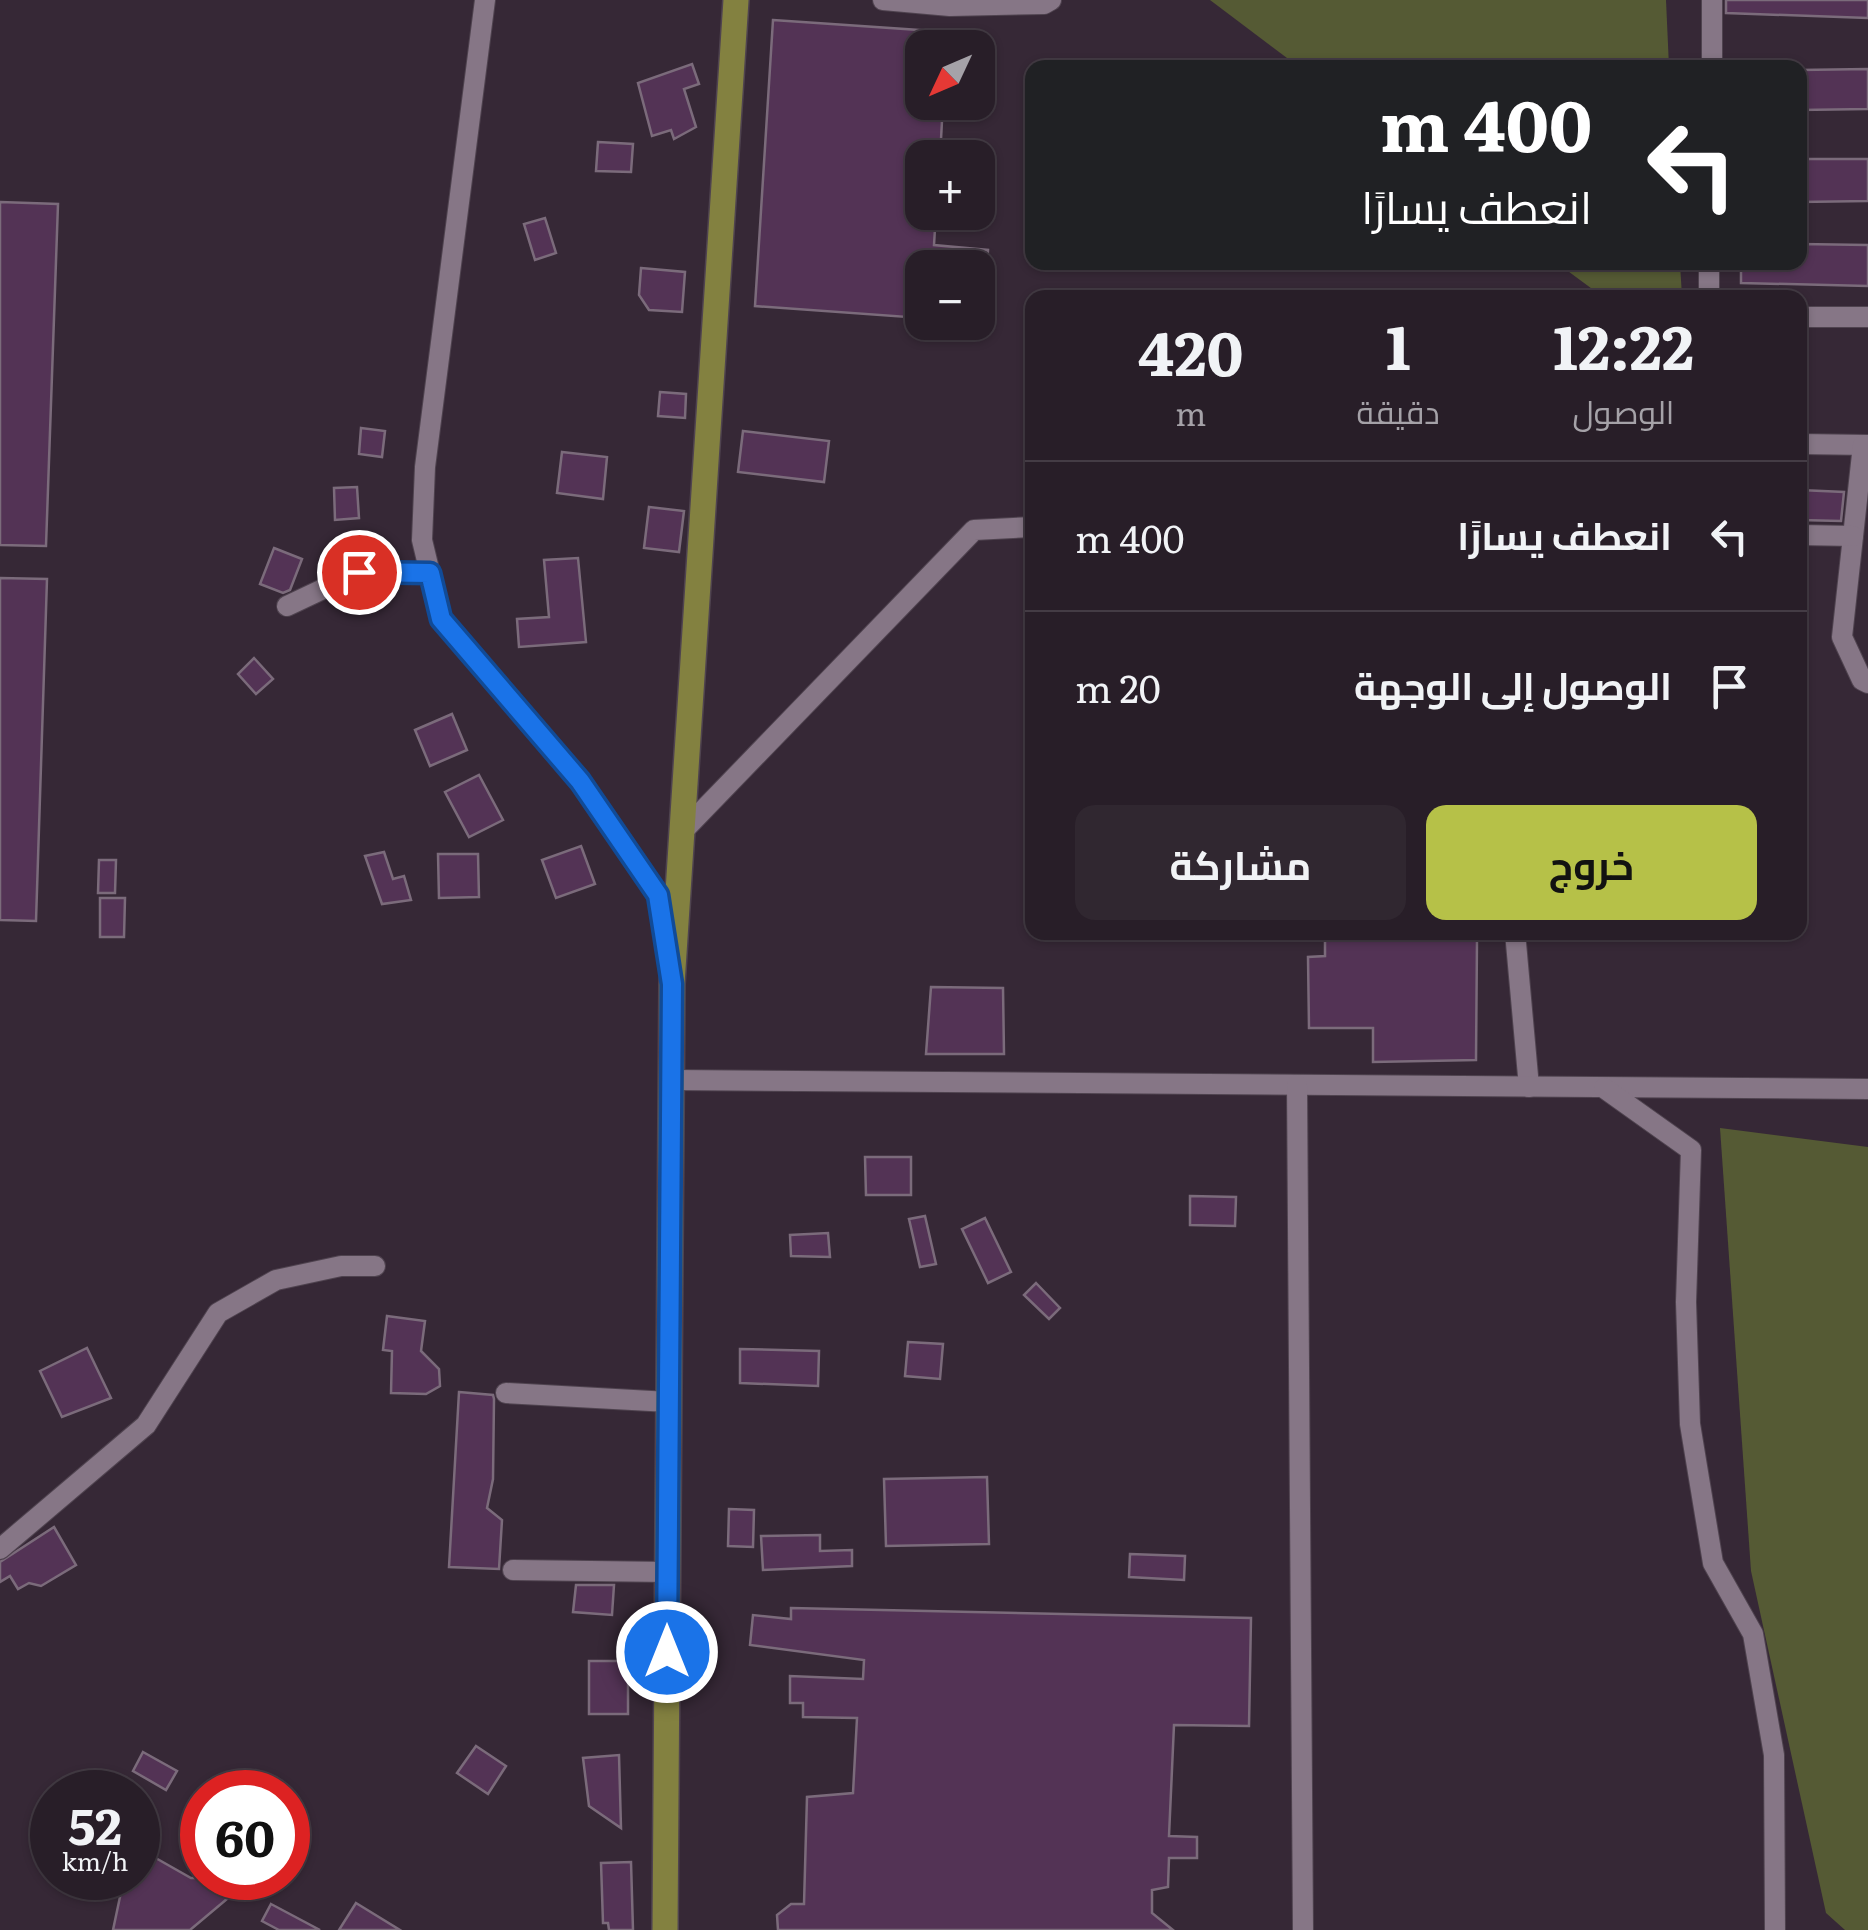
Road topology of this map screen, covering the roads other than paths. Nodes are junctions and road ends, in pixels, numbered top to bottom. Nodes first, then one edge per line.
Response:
1 (485, 0) edge
2 (736, 0) edge
3 (883, 0) edge
4 (1050, 0) edge
5 (1712, 0) edge
6 (1712, 60) edge
7 (1807, 317) edge
8 (1868, 317) edge
9 (1807, 444) edge
10 (1865, 445) edge
11 (1025, 526) edge
12 (1807, 535) edge
13 (1852, 536) junction
14 (430, 573) junction
15 (287, 606) dead end
16 (1868, 683) edge
17 (682, 832) junction
18 (1516, 940) edge
19 (672, 984) junction
20 (672, 1080) junction
21 (1297, 1085) junction
22 (1529, 1088) junction
23 (1604, 1088) junction
24 (1868, 1089) edge
25 (375, 1266) dead end
26 (506, 1393) dead end
27 (669, 1402) junction
28 (0, 1549) edge
29 (513, 1570) dead end
30 (668, 1572) junction
31 (665, 1930) edge
32 (1303, 1930) edge
33 (1775, 1930) edge

1 - 14 street
2 - 17 main road
3 - 4 street
5 - 6 street
7 - 8 street
9 - 10 street
10 - 13 street
11 - 17 street
12 - 13 street
13 - 16 street
14 - 15 street
14 - 19 street
17 - 19 main road
18 - 22 street
19 - 20 main road
20 - 21 street
20 - 27 main road
21 - 22 street
21 - 32 street
22 - 23 street
23 - 24 street
23 - 33 street
25 - 28 street
26 - 27 street
27 - 30 main road
29 - 30 street
30 - 31 main road

